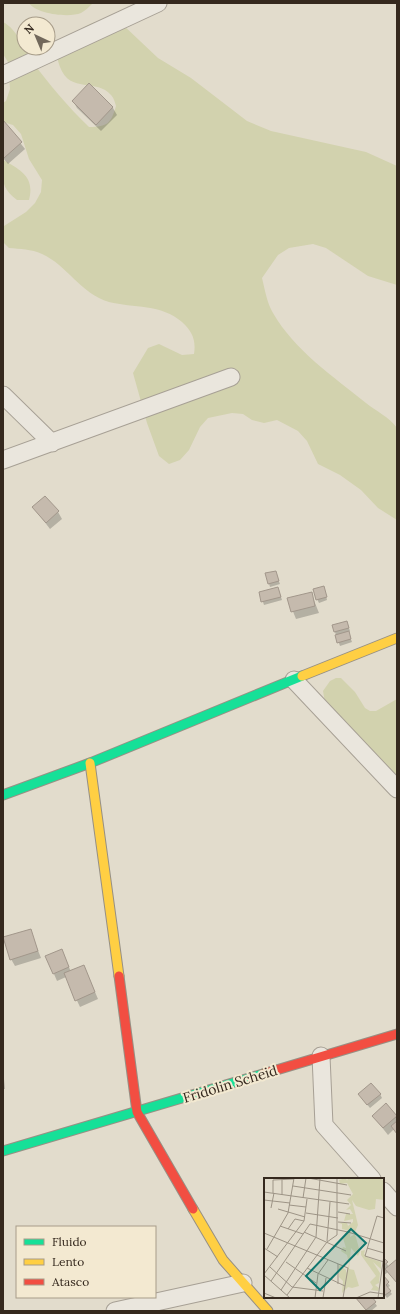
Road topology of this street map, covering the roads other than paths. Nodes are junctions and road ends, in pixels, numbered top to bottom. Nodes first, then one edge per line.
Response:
1 (158, 3) edge
2 (3, 75) edge
3 (231, 377) dead end
4 (3, 395) edge
5 (52, 442) junction
6 (3, 460) edge
7 (397, 638) edge
8 (294, 680) junction
9 (90, 763) junction
10 (397, 789) edge
11 (3, 795) edge
12 (397, 1034) edge
13 (321, 1056) junction
14 (137, 1112) junction
15 (3, 1151) edge
16 (371, 1178) edge
17 (384, 1192) edge
18 (397, 1207) edge
19 (243, 1283) junction
20 (116, 1311) edge
21 (268, 1311) edge

1 - 2 street
3 - 5 street
4 - 5 street
5 - 6 street
7 - 8 street
8 - 9 street
8 - 10 street
9 - 11 street
9 - 14 street
12 - 13 street, Fridolin Scheid
13 - 14 street, Fridolin Scheid
13 - 16 street
14 - 15 street, Fridolin Scheid
14 - 19 street
17 - 18 street
19 - 20 street
19 - 21 street

